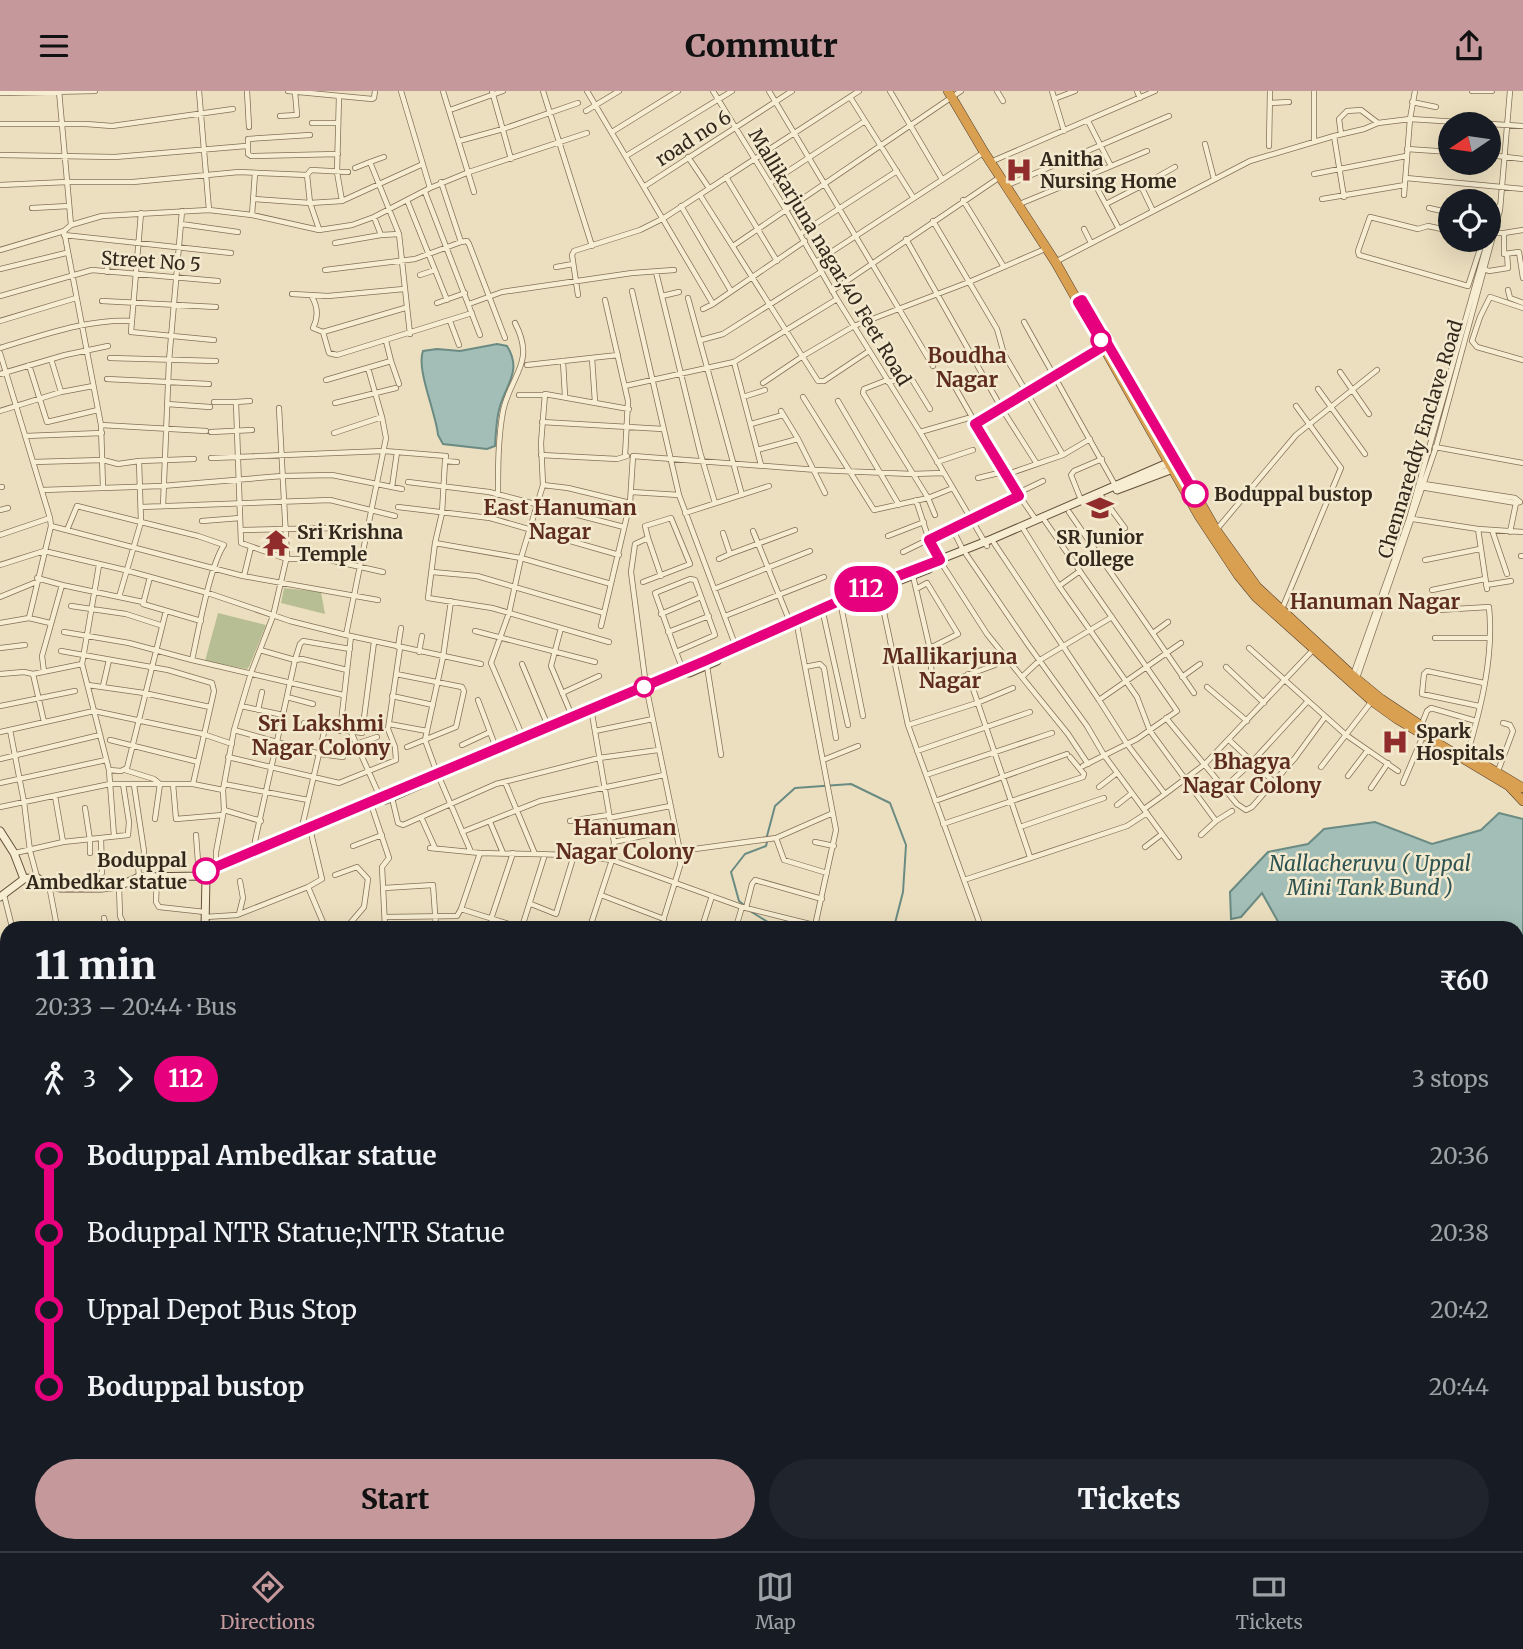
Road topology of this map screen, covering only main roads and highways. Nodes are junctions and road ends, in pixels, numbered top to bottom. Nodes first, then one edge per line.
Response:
1 (954, 93) edge
2 (1057, 262) junction
3 (1080, 301) junction
4 (1220, 541) junction
5 (1419, 729) junction
6 (1523, 788) edge
7 (1523, 801) edge

1 - 2 highway
1 - 2 highway
2 - 3 highway
3 - 4 highway
3 - 4 highway
4 - 5 highway
4 - 5 highway
5 - 6 highway
5 - 7 highway

